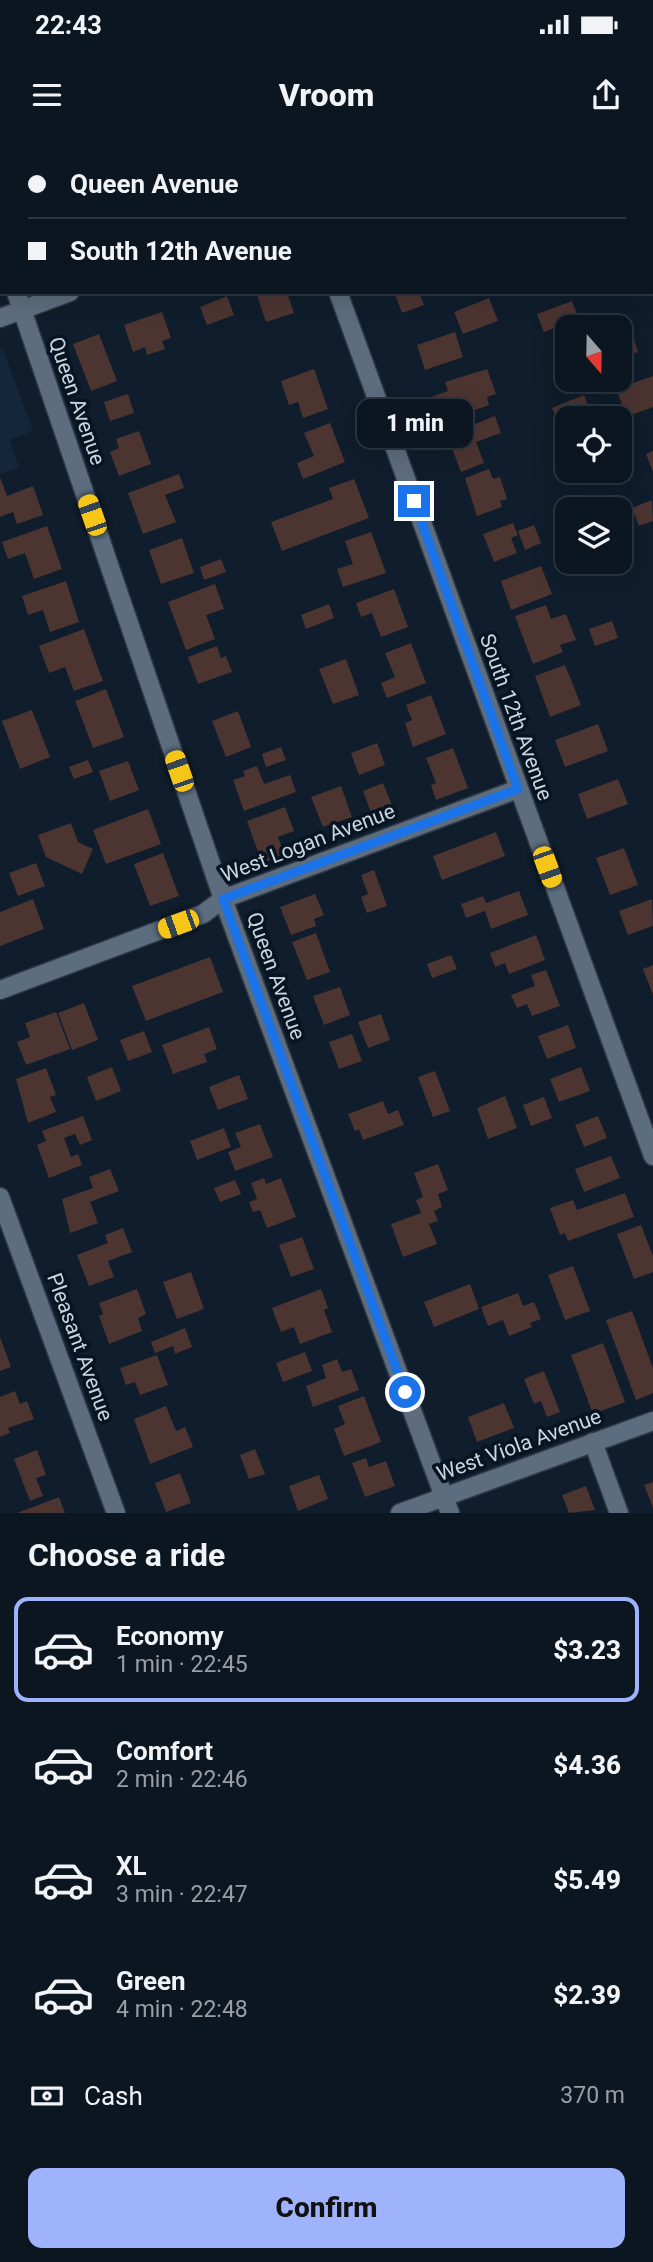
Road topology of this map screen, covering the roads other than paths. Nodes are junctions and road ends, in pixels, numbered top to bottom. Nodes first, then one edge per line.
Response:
1 (17, 294) edge
2 (65, 294) edge
3 (339, 294) edge
4 (22, 310) junction
5 (0, 318) edge
6 (518, 789) junction
7 (223, 899) junction
8 (0, 990) edge
9 (653, 1156) edge
10 (0, 1197) edge
11 (653, 1421) edge
12 (593, 1443) junction
13 (447, 1505) edge
14 (116, 1513) edge
15 (400, 1513) edge
16 (619, 1513) edge

1 - 4 street, Queen Avenue
2 - 4 street
3 - 6 street, South 12th Avenue
4 - 5 street
4 - 7 street, Queen Avenue
6 - 7 street, West Logan Avenue
6 - 9 street, South 12th Avenue
7 - 8 street, West Logan Avenue
7 - 13 street, Queen Avenue
10 - 14 street, Pleasant Avenue
11 - 12 street, West Viola Avenue
12 - 13 street, West Viola Avenue
12 - 16 street
13 - 15 street, West Viola Avenue

